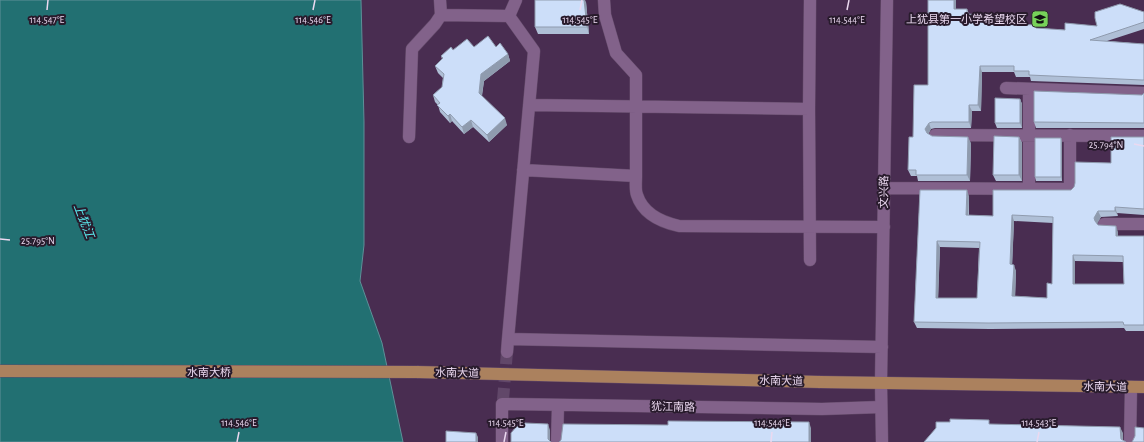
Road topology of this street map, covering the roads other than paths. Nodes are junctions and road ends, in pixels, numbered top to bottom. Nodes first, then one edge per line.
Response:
1 (440, 0) edge
2 (516, 0) edge
3 (604, 0) edge
4 (810, 0) edge
5 (887, 0) edge
6 (441, 15) junction
7 (509, 16) junction
8 (1006, 88) dead end
9 (1029, 89) junction
10 (1144, 93) edge
11 (529, 105) junction
12 (636, 106) junction
13 (809, 109) junction
14 (934, 135) edge
15 (1029, 135) junction
16 (1070, 135) junction
17 (1144, 136) edge
18 (409, 137) dead end
19 (523, 170) junction
20 (636, 176) junction
21 (884, 188) junction
22 (1029, 188) junction
23 (1104, 224) edge
24 (1144, 224) edge
25 (810, 227) junction
26 (884, 227) junction
27 (810, 260) dead end
28 (508, 339) junction
29 (882, 347) junction
30 (507, 352) tunnel mouth
31 (0, 371) edge
32 (417, 372) joint
33 (881, 383) junction
34 (1131, 387) junction
35 (1144, 387) edge
36 (558, 406) junction
37 (881, 407) junction
38 (502, 442) edge
39 (557, 442) edge
40 (882, 442) edge
41 (1130, 442) edge

1 - 6 street
2 - 7 street
3 - 12 street
4 - 13 street
5 - 21 street, 文兴路
6 - 7 street
6 - 18 street
7 - 11 street
8 - 9 street
9 - 10 street
9 - 15 street
11 - 12 street
11 - 19 street
12 - 13 street
12 - 20 street
13 - 25 street
14 - 15 street
15 - 16 street
15 - 22 street
16 - 17 street
16 - 22 street
19 - 20 street
19 - 28 street
20 - 25 street
21 - 22 street
21 - 26 street, 文兴路
23 - 24 street
25 - 26 street
25 - 27 street
26 - 29 street, 文兴路
28 - 29 street
28 - 30 street
29 - 33 street, 文兴路
31 - 32 main road, 水南大桥
32 - 33 main road, 水南大道, bridge
33 - 34 main road, 水南大道
33 - 37 street, 文兴路
34 - 35 main road, 水南大道
34 - 41 street
36 - 37 street, 犹江南路
36 - 38 street, 犹江南路
36 - 39 street
37 - 40 street, 文兴路

